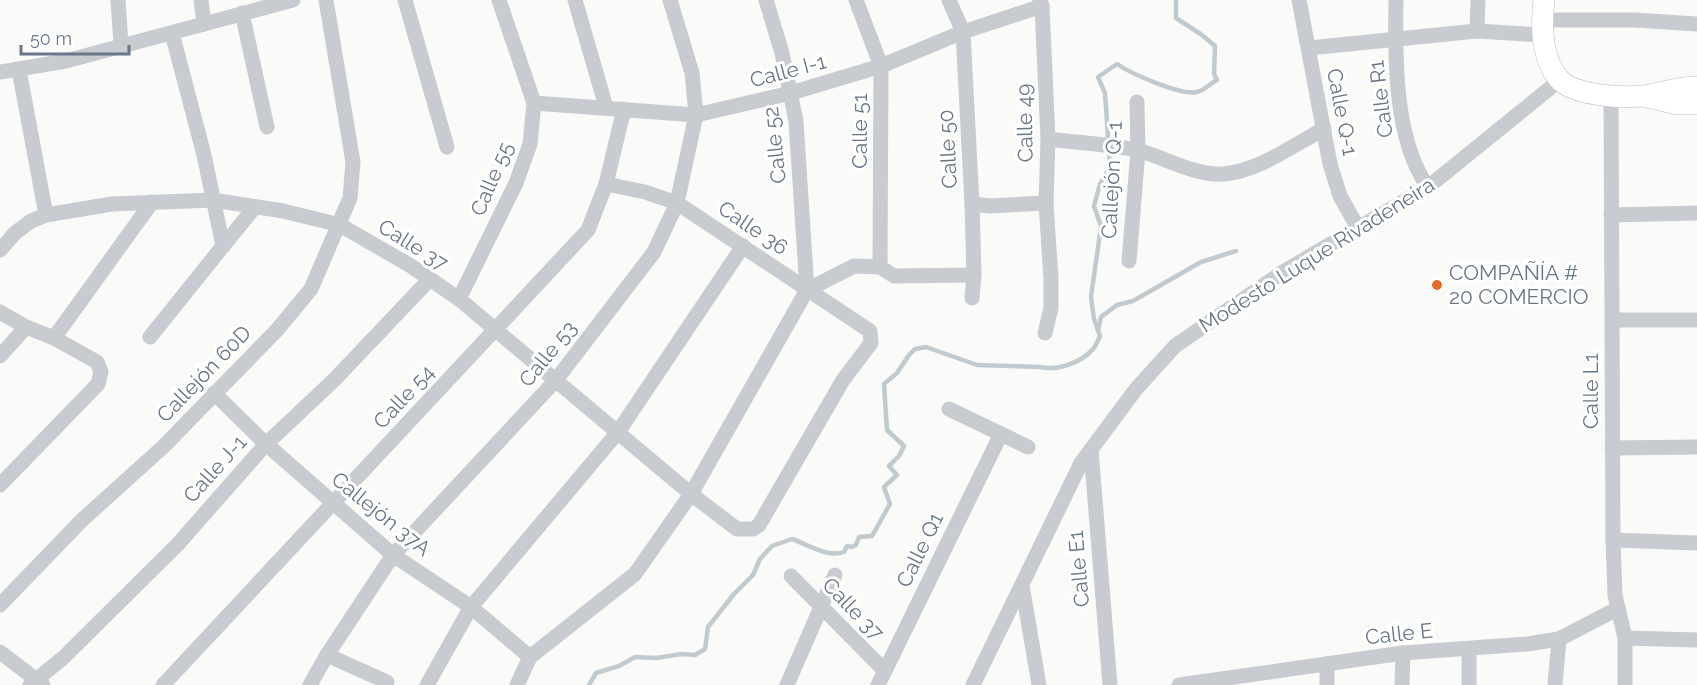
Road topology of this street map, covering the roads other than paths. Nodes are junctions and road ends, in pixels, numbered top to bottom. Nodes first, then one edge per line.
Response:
1 (118, 0) edge
2 (201, 0) edge
3 (293, 0) edge
4 (326, 0) edge
5 (405, 0) edge
6 (500, 0) edge
7 (575, 0) edge
8 (670, 0) edge
9 (766, 0) edge
10 (856, 0) edge
11 (949, 0) edge
12 (1299, 0) edge
13 (1396, 0) edge
14 (1478, 0) edge
15 (276, 2) edge
16 (1041, 3) edge
17 (242, 13) junction
18 (1543, 18) edge
19 (204, 24) junction
20 (1697, 24) edge
21 (1477, 31) junction
22 (963, 32) junction
23 (172, 33) junction
24 (1395, 38) junction
25 (121, 45) junction
26 (1309, 48) junction
27 (881, 66) junction
28 (19, 70) junction
29 (0, 72) edge
30 (1560, 80) junction
31 (1697, 87) edge
32 (790, 93) junction
33 (1611, 96) junction
34 (1644, 96) junction
35 (1137, 102) dead end
36 (534, 104) junction
37 (1697, 104) edge
38 (606, 107) junction
39 (624, 109) junction
40 (696, 115) junction
41 (267, 127) dead end
42 (1324, 129) junction
43 (1048, 139) junction
44 (447, 147) dead end
45 (1138, 151) junction
46 (606, 184) junction
47 (1428, 187) junction
48 (213, 200) junction
49 (152, 202) junction
50 (677, 203) junction
51 (1046, 203) junction
52 (972, 204) junction
53 (255, 207) junction
54 (1697, 213) edge
55 (46, 215) junction
56 (1611, 215) junction
57 (340, 225) junction
58 (1358, 228) junction
59 (223, 246) junction
60 (742, 246) junction
61 (0, 250) edge
62 (1129, 261) dead end
63 (880, 267) junction
64 (974, 275) junction
65 (430, 279) junction
66 (807, 290) junction
67 (972, 298) dead end
68 (459, 299) junction
69 (0, 312) edge
70 (1612, 320) junction
71 (1697, 320) edge
72 (26, 327) junction
73 (496, 330) junction
74 (1045, 333) dead end
75 (150, 337) dead end
76 (54, 338) junction
77 (0, 356) edge
78 (556, 380) junction
79 (214, 393) junction
80 (949, 409) dead end
81 (618, 432) junction
82 (1000, 434) junction
83 (266, 444) junction
84 (1028, 447) dead end
85 (1697, 447) edge
86 (1612, 448) junction
87 (1091, 450) junction
88 (0, 485) edge
89 (691, 494) junction
90 (333, 504) junction
91 (737, 529) joint
92 (1613, 540) junction
93 (1697, 543) edge
94 (393, 555) junction
95 (835, 574) dead end
96 (791, 576) dead end
97 (1022, 585) junction
98 (0, 605) edge
99 (821, 606) junction
100 (471, 607) junction
101 (1617, 609) junction
102 (1625, 638) junction
103 (1559, 639) junction
104 (1697, 640) edge
105 (1469, 649) junction
106 (0, 652) edge
107 (1403, 653) junction
108 (327, 655) junction
109 (530, 657) junction
110 (1327, 664) junction
111 (881, 678) edge
112 (1256, 680) edge
113 (387, 682) dead end
114 (36, 684) edge
115 (163, 685) edge
116 (310, 685) edge
117 (427, 685) edge
118 (517, 685) edge
119 (787, 685) edge
120 (973, 685) edge
121 (1039, 685) edge
122 (1110, 685) edge
123 (1180, 685) edge
124 (1327, 685) edge
125 (1402, 685) edge
126 (1469, 685) edge
127 (1555, 685) edge
128 (1624, 685) edge

1 - 25 street
2 - 19 street
3 - 15 street
4 - 57 street, Callejón 60D
5 - 44 street
6 - 36 street, Calle 55
7 - 38 street
8 - 40 street, Calle 53
9 - 32 street, Calle 52
10 - 27 street, Calle 51
11 - 22 street, Calle 50
12 - 26 street, Calle Q-1
13 - 24 street, Calle R1
14 - 21 street
15 - 17 street
16 - 22 street, Calle I-1
16 - 43 street, Calle 49
17 - 19 street
17 - 41 street
18 - 20 street
18 - 21 street
18 - 30 street
19 - 23 street
21 - 24 street
22 - 27 street, Calle I-1
22 - 52 street, Calle 50
23 - 25 street
23 - 48 street
24 - 26 street
24 - 47 street, Calle R1
25 - 28 street
26 - 42 street, Calle Q-1
27 - 32 street, Calle I-1
27 - 63 street, Calle 51
28 - 29 street
28 - 55 street
30 - 33 street
30 - 47 street, Modesto Luque Rivadeneira
31 - 34 street
32 - 40 street, Calle I-1
32 - 66 street, Calle 52
33 - 34 street
33 - 56 street, Calle L1
34 - 37 street
35 - 45 street, Callejón Q-1
36 - 38 street, Calle I-1
36 - 68 street, Calle 55
38 - 39 street, Calle I-1
39 - 40 street, Calle I-1
39 - 46 street, Calle 54
40 - 50 street, Calle 53
42 - 45 street
42 - 58 street, Calle Q-1
43 - 45 street
43 - 51 street, Calle 49
45 - 62 street, Callejón Q-1
46 - 50 street, Calle 36
46 - 73 street, Calle 54
47 - 58 street, Modesto Luque Rivadeneira
48 - 49 street, Calle 37
48 - 53 street, Calle 37
48 - 59 street
49 - 55 street, Calle 37
49 - 76 street
50 - 60 street, Calle 36
50 - 78 street, Calle 53
51 - 52 street
51 - 74 street, Calle 49
52 - 64 street, Calle 50
53 - 57 street, Calle 37
53 - 59 street
54 - 56 street
55 - 61 street, Calle 37
56 - 70 street, Calle L1
57 - 65 street, Calle 37
57 - 79 street, Callejón 60D
58 - 87 street, Modesto Luque Rivadeneira
59 - 75 street
60 - 66 street, Calle 36
60 - 81 street
63 - 64 street
63 - 66 street
64 - 67 street, Calle 50
65 - 68 street, Calle 37
65 - 83 street, Calle J-1
66 - 89 street
66 - 91 street, Calle 36
68 - 73 street, Calle 37
69 - 72 street
70 - 71 street
70 - 86 street, Calle L1
72 - 76 street
72 - 77 street
73 - 78 street, Calle 37
73 - 90 street, Calle 54
76 - 88 street
78 - 81 street, Calle 37
78 - 94 street, Calle 53
79 - 83 street, Callejón 37A
79 - 98 street, Callejón 60D
80 - 82 street
81 - 89 street, Calle 37
81 - 100 street
82 - 84 street
82 - 111 street, Calle Q1
83 - 90 street, Callejón 37A
83 - 114 street, Calle J-1
85 - 86 street
86 - 92 street, Calle L1
87 - 97 street, Modesto Luque Rivadeneira
87 - 122 street, Calle E1
89 - 91 street, Calle 37
89 - 109 street
90 - 94 street, Callejón 37A
90 - 115 street, Calle 54
92 - 93 street
92 - 101 street, Calle L1
94 - 100 street, Callejón 37A
94 - 108 street, Calle 53
95 - 99 street
96 - 99 street, Calle 37
97 - 120 street, Modesto Luque Rivadeneira
97 - 121 street
99 - 111 street, Calle 37
99 - 119 street
100 - 109 street, Callejón 37A
100 - 117 street
101 - 102 street, Calle L1
101 - 103 street, Calle E
102 - 104 street
102 - 128 street, Calle L1
103 - 105 street, Calle E
103 - 127 street
105 - 107 street, Calle E
105 - 126 street
106 - 114 street
107 - 110 street, Calle E
107 - 125 street
108 - 113 street
108 - 116 street, Calle 53
109 - 118 street
110 - 112 street, Calle E
110 - 124 street
112 - 123 street, Calle E

